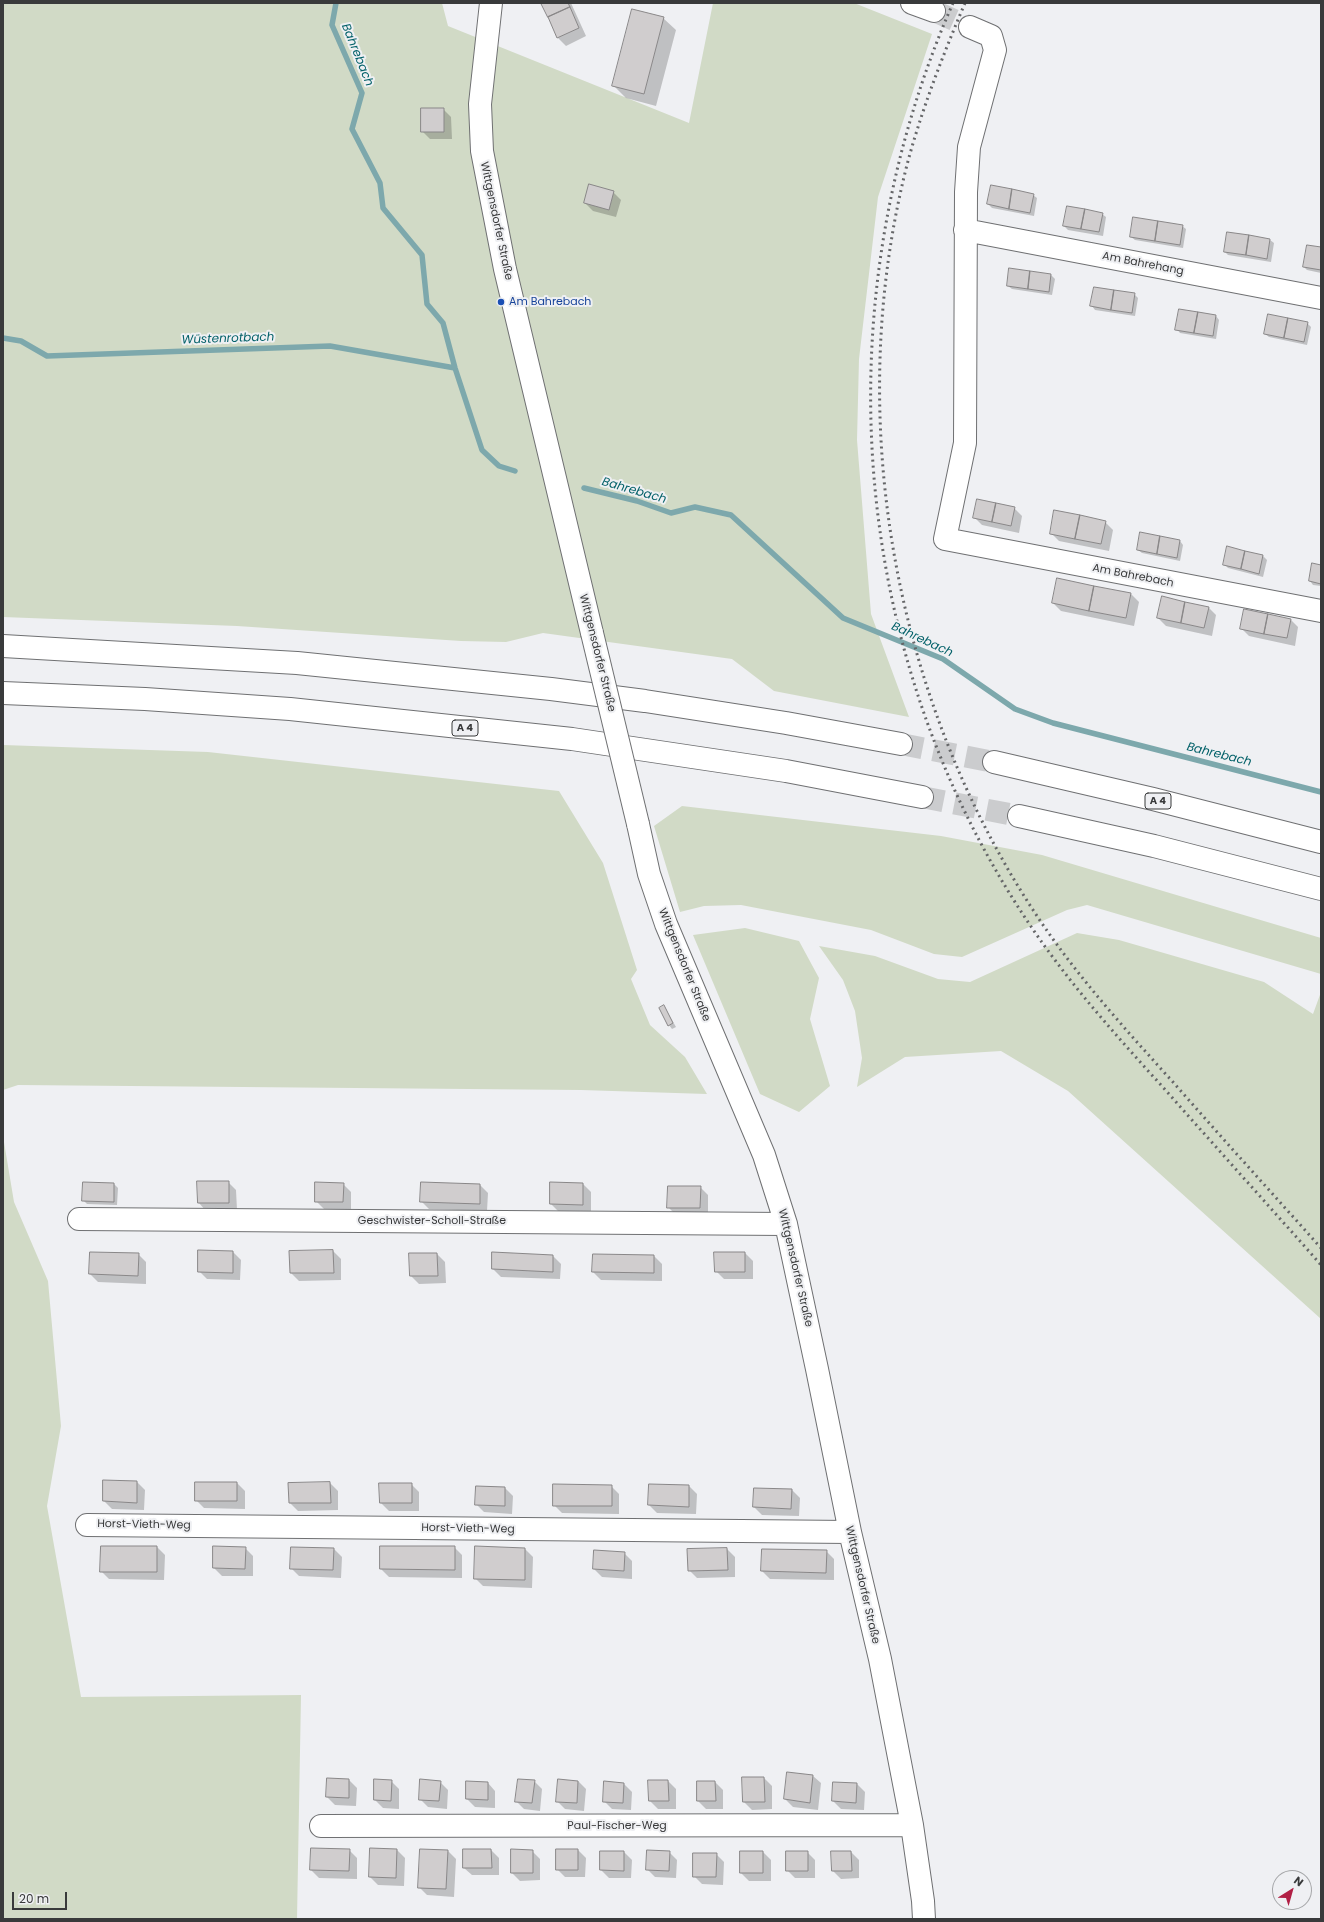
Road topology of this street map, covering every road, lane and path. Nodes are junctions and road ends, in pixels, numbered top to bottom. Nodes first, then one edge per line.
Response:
1 (491, 3) edge
2 (912, 3) edge
3 (934, 11) tunnel mouth
4 (970, 27) tunnel mouth
5 (965, 230) junction
6 (1321, 298) edge
7 (1321, 611) edge
8 (3, 646) edge
9 (3, 694) edge
10 (901, 744) tunnel mouth
11 (994, 762) tunnel mouth
12 (922, 797) tunnel mouth
13 (1020, 816) tunnel mouth
14 (1321, 842) edge
15 (1321, 889) edge
16 (79, 1219) dead end
17 (786, 1224) junction
18 (87, 1525) dead end
19 (850, 1532) junction
20 (912, 1825) junction
21 (321, 1826) dead end
22 (924, 1919) edge

1 - 17 main road, Wittgensdorfer Straße, bridge
2 - 3 main road
4 - 5 main road
5 - 6 main road, Am Bahrehang
5 - 7 main road, Am Bahrebach
8 - 10 main road
9 - 12 main road, A 4
11 - 14 main road, A 4
13 - 15 main road
16 - 17 main road, Geschwister-Scholl-Straße
17 - 19 main road, Wittgensdorfer Straße
18 - 19 main road, Horst-Vieth-Weg
19 - 20 main road, Wittgensdorfer Straße
20 - 21 main road, Paul-Fischer-Weg
20 - 22 main road, Wittgensdorfer Straße

